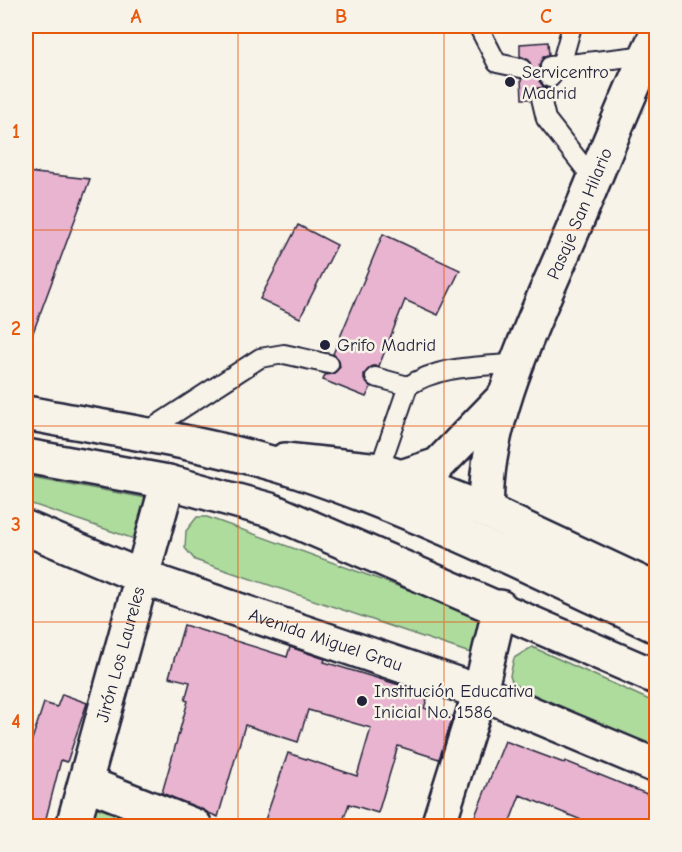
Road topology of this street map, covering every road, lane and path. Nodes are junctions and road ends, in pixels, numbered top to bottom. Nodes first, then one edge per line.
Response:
1 (478, 26) edge
2 (572, 26) edge
3 (652, 46) edge
4 (520, 69) dead end
5 (541, 98) dead end
6 (594, 180) junction
7 (519, 363) junction
8 (329, 364) dead end
9 (375, 377) dead end
10 (408, 386) junction
11 (507, 394) junction
12 (26, 413) edge
13 (142, 435) junction
14 (26, 456) edge
15 (168, 482) junction
16 (387, 482) junction
17 (487, 511) junction
18 (26, 528) edge
19 (144, 578) junction
20 (657, 590) edge
21 (500, 607) junction
22 (657, 626) edge
23 (657, 677) edge
24 (480, 692) junction
25 (657, 766) edge
26 (86, 783) junction
27 (73, 826) edge
28 (195, 826) edge
29 (438, 826) edge

1 - 4 lane
2 - 3 lane
3 - 6 main road, Pasaje San Hilario
5 - 6 lane
6 - 7 main road, Pasaje San Hilario
7 - 10 lane
7 - 11 main road, Pasaje San Hilario
8 - 13 lane
9 - 10 lane
10 - 16 lane
11 - 16 main road, Pasaje San Hilario
11 - 17 main road, Pasaje San Hilario
12 - 13 main road
13 - 16 main road
14 - 15 main road
15 - 19 main road, Jirón Los Laureles
15 - 21 main road
16 - 17 main road
16 - 22 main road
17 - 20 main road
18 - 19 main road, Avenida Miguel Grau
19 - 24 main road, Avenida Miguel Grau
19 - 26 main road, Jirón Los Laureles
21 - 23 main road
21 - 24 main road
24 - 25 main road, Avenida Miguel Grau
24 - 29 main road
26 - 27 main road, Jirón Los Laureles
26 - 28 main road

